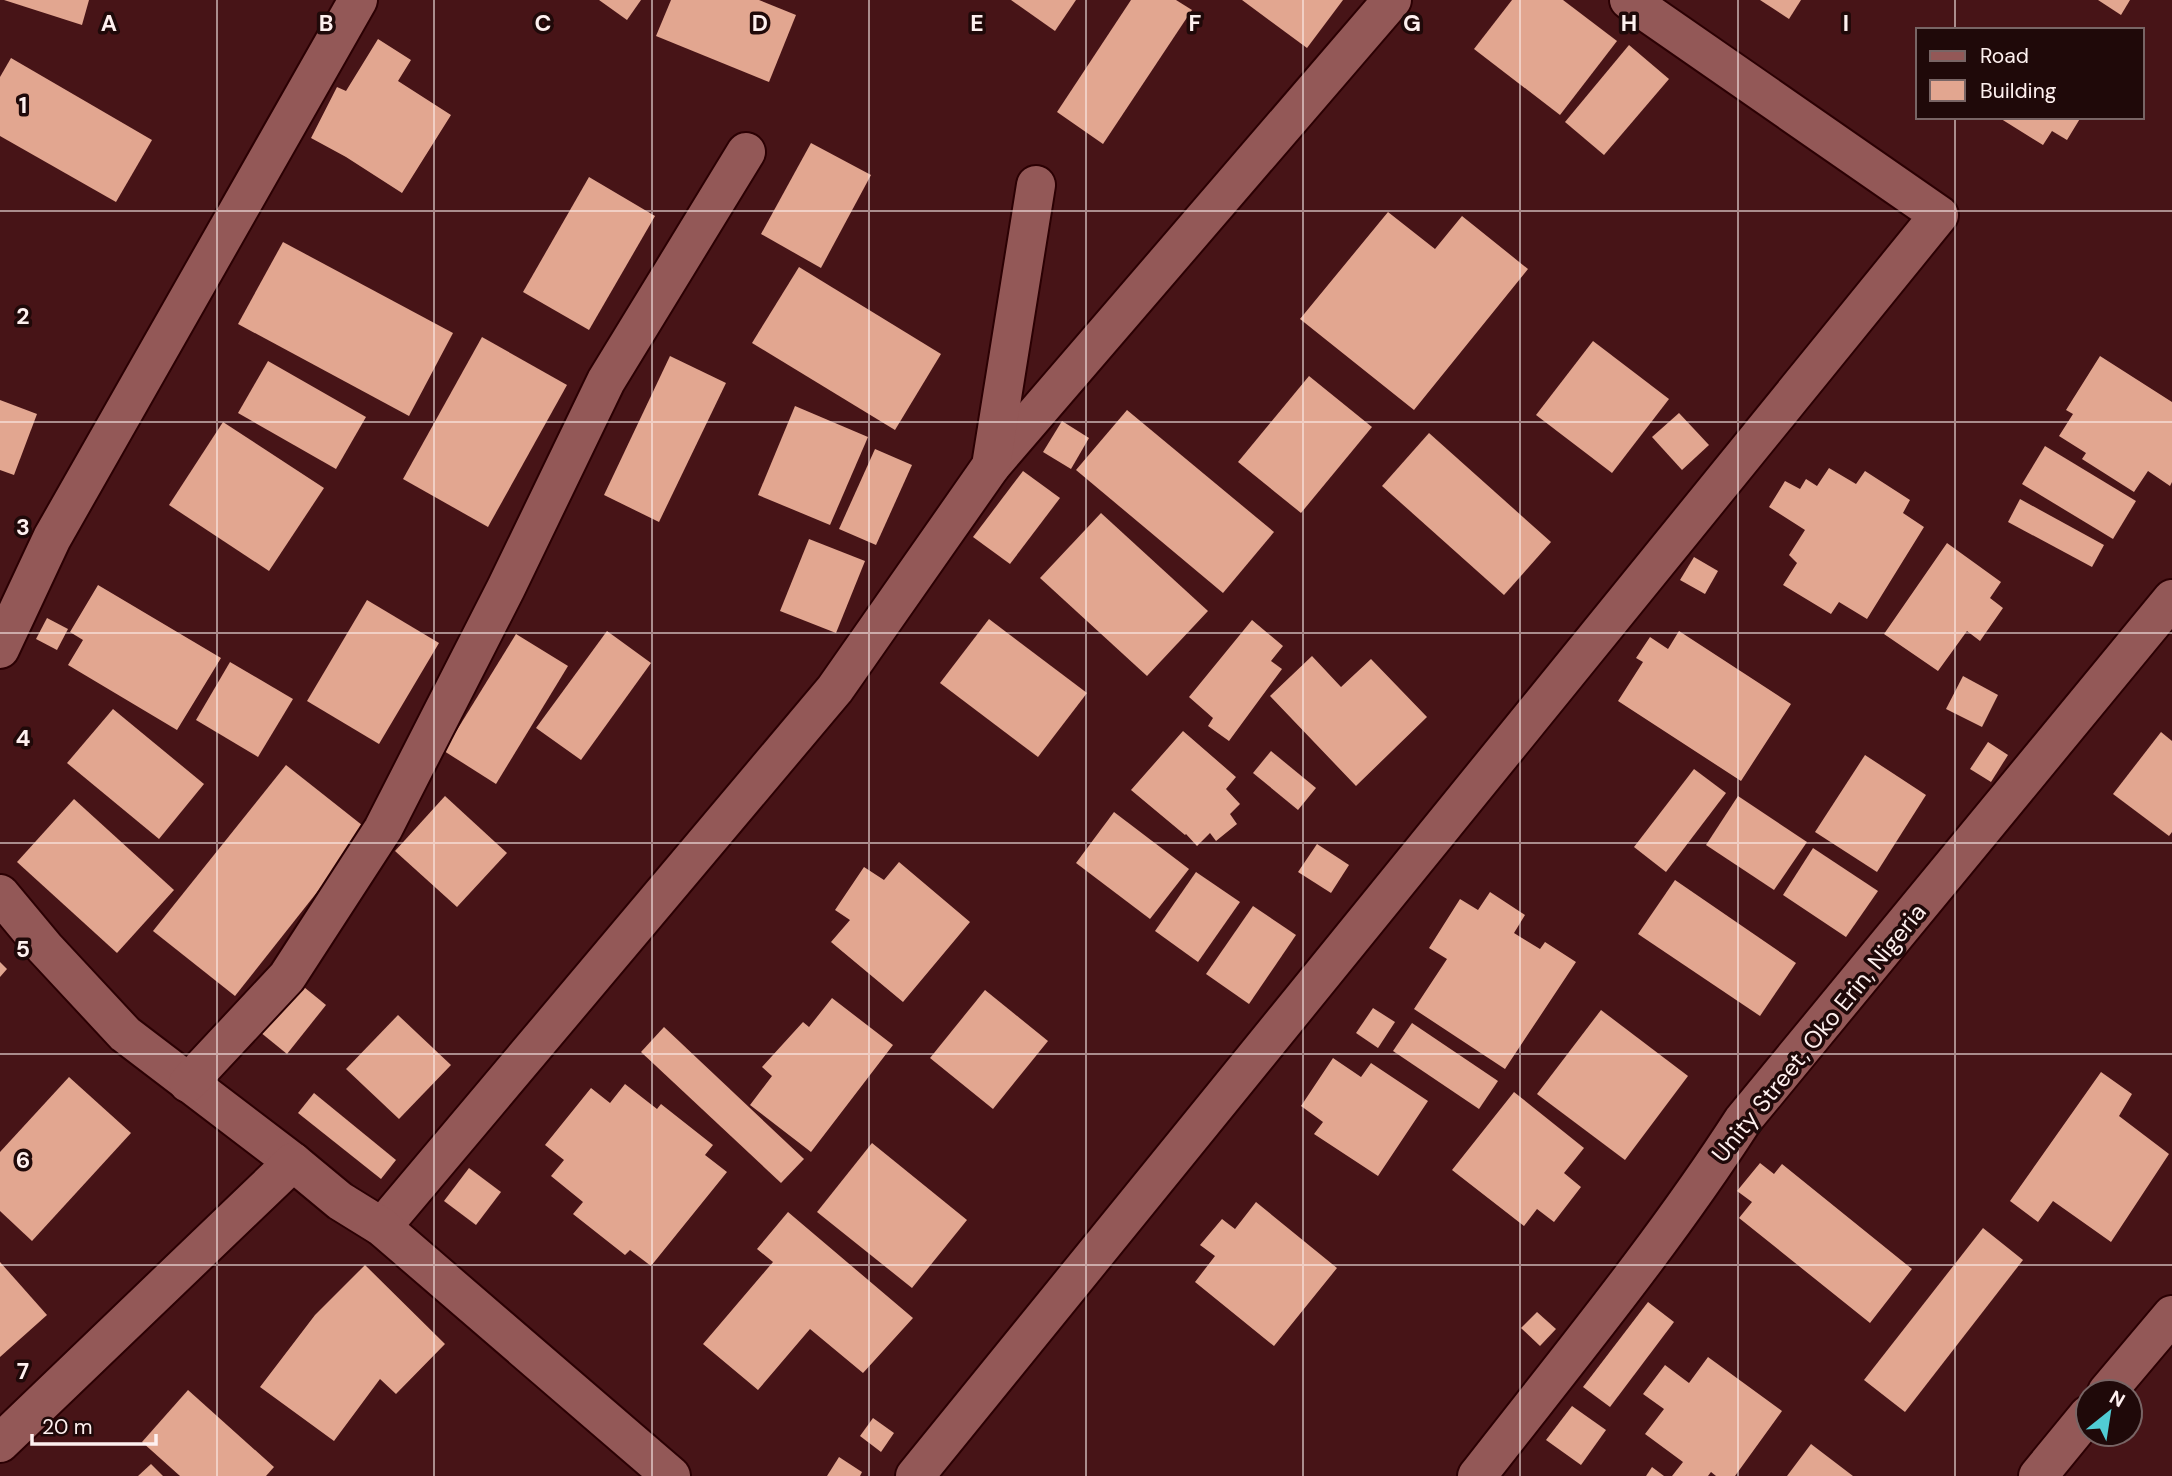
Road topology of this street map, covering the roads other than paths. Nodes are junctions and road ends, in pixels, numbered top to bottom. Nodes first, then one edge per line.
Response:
1 (358, 0) edge
2 (1392, 0) edge
3 (1629, 0) edge
4 (746, 152) dead end
5 (1036, 185) dead end
6 (992, 466) junction
7 (2172, 599) edge
8 (0, 649) edge
9 (0, 894) edge
10 (188, 1083) junction
11 (293, 1162) junction
12 (382, 1227) junction
13 (2172, 1315) edge
14 (2119, 1378) edge
15 (2074, 1432) edge
16 (0, 1443) edge
17 (652, 1471) edge
18 (915, 1476) edge
19 (1478, 1476) edge
20 (2038, 1476) edge

1 - 8 street
2 - 6 street
3 - 18 street
4 - 10 street
5 - 6 street
6 - 12 street
7 - 19 street, Unity Street, Oko Erin, Nigeria
9 - 10 street
10 - 11 street
11 - 12 street
11 - 16 street
12 - 17 street
13 - 14 street
15 - 20 street

